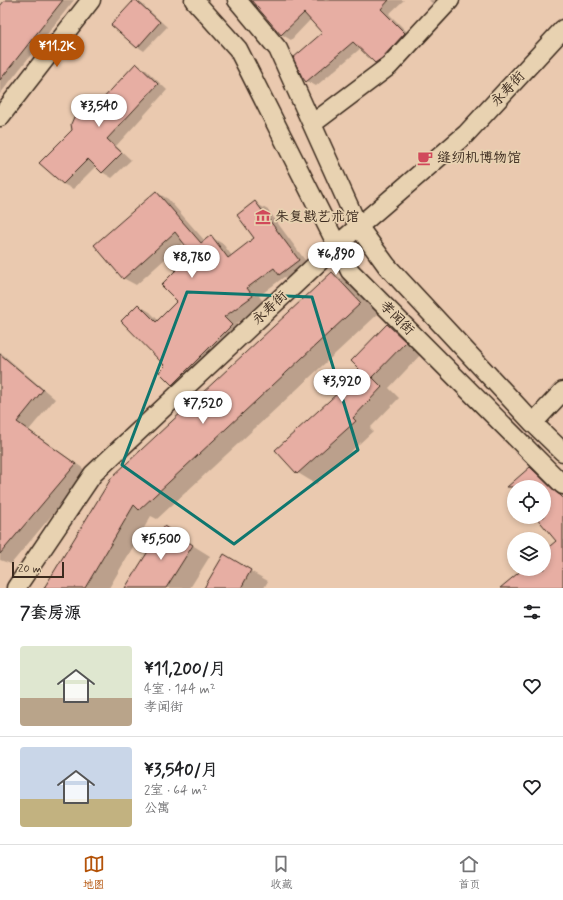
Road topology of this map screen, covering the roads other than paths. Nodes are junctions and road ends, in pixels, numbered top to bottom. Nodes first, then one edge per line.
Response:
1 (91, 0) edge
2 (194, 0) edge
3 (237, 0) edge
4 (450, 0) edge
5 (563, 29) edge
6 (0, 117) edge
7 (312, 124) junction
8 (358, 226) junction
9 (337, 245) junction
10 (563, 391) edge
11 (533, 423) junction
12 (563, 452) edge
13 (563, 485) edge
14 (16, 588) edge

1 - 6 street
2 - 9 street, 孝闻街
3 - 7 street, 孝闻街
4 - 7 street
5 - 8 street, 永寿街
7 - 8 street, 孝闻街
8 - 9 street, 永寿街
8 - 11 street, 孝闻街
9 - 13 street, 孝闻街
9 - 14 street, 永寿街
10 - 11 street
11 - 12 street, 孝闻街

